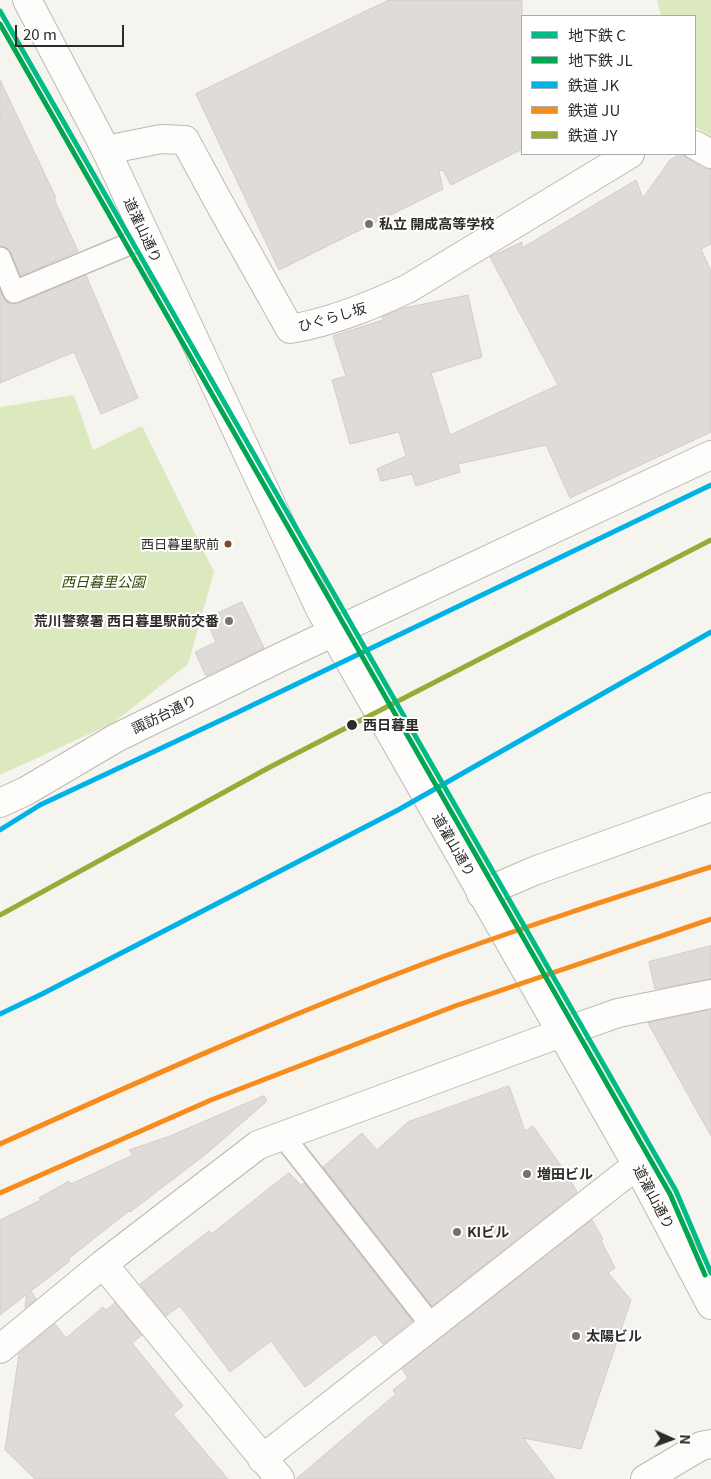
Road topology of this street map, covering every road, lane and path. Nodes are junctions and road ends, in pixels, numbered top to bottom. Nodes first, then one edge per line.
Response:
1 (35, 3) edge
2 (696, 146) edge
3 (106, 150) junction
4 (711, 154) edge
5 (628, 155) edge
6 (146, 237) junction
7 (0, 258) edge
8 (711, 455) edge
9 (332, 632) junction
10 (0, 803) edge
11 (711, 807) edge
12 (481, 894) junction
13 (711, 994) edge
14 (561, 1033) junction
15 (283, 1136) junction
16 (637, 1165) junction
17 (103, 1264) junction
18 (711, 1305) edge
19 (432, 1326) junction
20 (0, 1349) edge
21 (711, 1444) edge
22 (262, 1459) junction
23 (280, 1479) edge
24 (645, 1479) edge

1 - 3 street, 道灌山通り
2 - 4 street
3 - 5 street, ひぐらし坂
3 - 6 street, 道灌山通り
6 - 7 lane
6 - 9 street, 道灌山通り
8 - 9 street, 諏訪台通り
9 - 10 street, 諏訪台通り
9 - 12 street, 道灌山通り
11 - 12 street
12 - 14 street, 道灌山通り
13 - 14 street
14 - 15 street
14 - 16 street, 道灌山通り
15 - 17 street
15 - 19 lane
16 - 18 street, 道灌山通り
16 - 19 street
17 - 20 street
17 - 22 street
19 - 22 street
21 - 24 street
22 - 23 street

